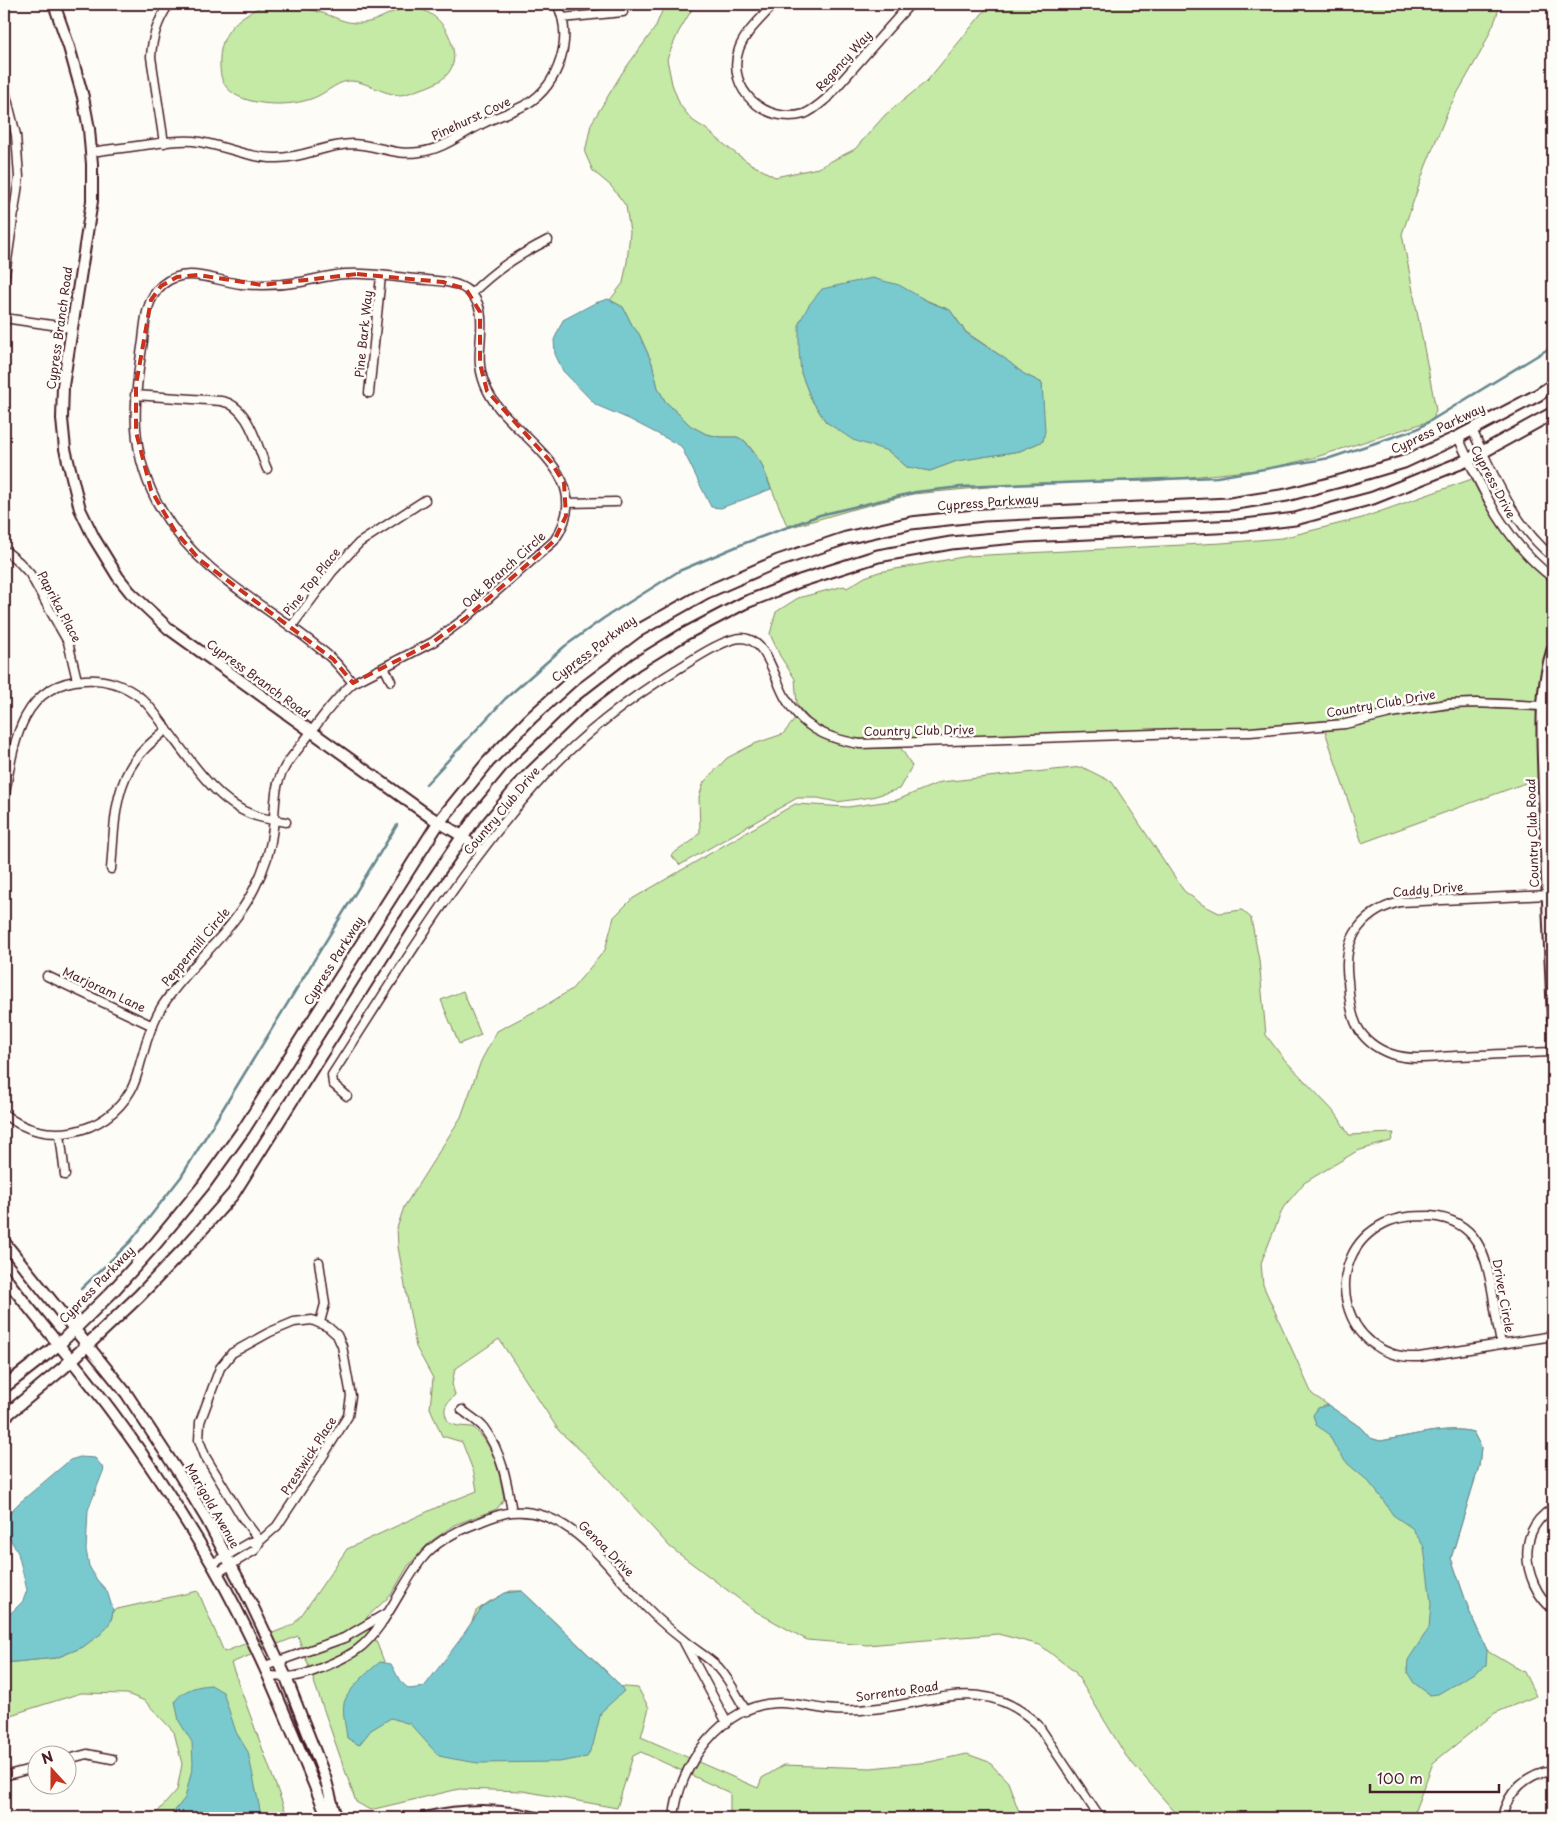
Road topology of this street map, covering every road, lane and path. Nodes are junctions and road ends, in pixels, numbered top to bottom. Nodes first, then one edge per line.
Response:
1 (54, 4) edge
2 (169, 4) edge
3 (557, 4) edge
4 (774, 4) edge
5 (910, 4) edge
6 (623, 12) dead end
7 (562, 18) junction
8 (4, 87) edge
9 (164, 142) junction
10 (92, 152) junction
11 (4, 210) edge
12 (14, 211) junction
13 (548, 240) dead end
14 (380, 276) junction
15 (4, 282) edge
16 (471, 294) junction
17 (4, 318) edge
18 (72, 328) junction
19 (1553, 385) edge
20 (369, 393) dead end
21 (135, 395) junction
22 (1553, 414) edge
23 (1472, 430) junction
24 (1458, 437) junction
25 (1483, 452) junction
26 (1468, 460) junction
27 (267, 469) dead end
28 (425, 500) dead end
29 (616, 502) dead end
30 (568, 503) junction
31 (7, 552) dead end
32 (1553, 557) edge
33 (1553, 578) edge
34 (290, 627) junction
35 (1553, 648) edge
36 (384, 667) junction
37 (77, 680) junction
38 (391, 681) dead end
39 (352, 683) junction
40 (1542, 706) junction
41 (167, 729) junction
42 (311, 732) junction
43 (4, 800) edge
44 (274, 820) junction
45 (286, 822) dead end
46 (439, 822) junction
47 (462, 836) junction
48 (482, 851) junction
49 (111, 869) dead end
50 (1548, 895) junction
51 (1552, 949) edge
52 (47, 976) dead end
53 (1553, 1019) edge
54 (153, 1026) junction
55 (1553, 1052) edge
56 (347, 1096) dead end
57 (4, 1114) edge
58 (60, 1134) junction
59 (65, 1175) dead end
60 (4, 1242) edge
61 (319, 1262) dead end
62 (4, 1276) edge
63 (320, 1322) junction
64 (74, 1330) junction
65 (1553, 1336) edge
66 (1500, 1344) junction
67 (58, 1345) junction
68 (87, 1345) junction
69 (71, 1360) junction
70 (4, 1387) edge
71 (462, 1410) dead end
72 (4, 1417) edge
73 (1553, 1508) edge
74 (512, 1512) junction
75 (260, 1541) junction
76 (229, 1560) junction
77 (214, 1569) junction
78 (1553, 1609) edge
79 (387, 1613) junction
80 (683, 1641) junction
81 (278, 1661) junction
82 (265, 1666) junction
83 (270, 1676) junction
84 (285, 1676) junction
85 (746, 1711) junction
86 (727, 1723) junction
87 (78, 1756) edge
88 (112, 1759) dead end
89 (28, 1770) edge
90 (1553, 1770) edge
91 (4, 1776) edge
92 (328, 1818) edge
93 (336, 1818) edge
94 (424, 1818) edge
95 (538, 1818) edge
96 (674, 1818) edge
97 (1100, 1818) edge
98 (1502, 1818) edge

1 - 10 street, Cypress Branch Road
2 - 9 street
3 - 7 street, Pinehurst Cove
4 - 5 street, Regency Way
6 - 7 street
7 - 9 street, Pinehurst Cove
8 - 12 street
9 - 10 street, Pinehurst Cove
10 - 18 street, Cypress Branch Road
11 - 12 street
12 - 15 street
13 - 16 street
14 - 16 street
14 - 20 street, Pine Bark Way
14 - 21 street
16 - 30 street, Oak Branch Circle
17 - 18 street
18 - 42 street, Cypress Branch Road
19 - 23 main road, Cypress Parkway
21 - 27 street
21 - 34 street
22 - 25 main road
23 - 24 main road, Cypress Parkway
23 - 25 street
24 - 26 street, Cypress Drive
24 - 46 main road, Cypress Parkway
25 - 26 main road
25 - 32 street
26 - 33 street, Cypress Drive
26 - 47 main road
28 - 34 street, Pine Top Place
29 - 30 street
30 - 36 street, Oak Branch Circle
31 - 37 street, Paprika Place
34 - 39 street
35 - 40 street, Country Club Road
36 - 38 street
36 - 39 street, Oak Branch Circle
37 - 41 street
37 - 43 street
39 - 42 street, Oak Branch Circle
40 - 48 street, Country Club Drive
40 - 50 street, Country Club Road
41 - 44 street
41 - 49 street
42 - 44 street, Peppermill Circle
42 - 46 street, Cypress Branch Road
44 - 45 street
44 - 54 street, Peppermill Circle
46 - 47 street, Cypress Branch Road
46 - 64 main road, Cypress Parkway
47 - 48 street
47 - 68 main road
48 - 56 street, Country Club Drive
50 - 51 street, Country Club Road
50 - 55 street, Caddy Drive
51 - 53 street, Country Club Road
52 - 54 street, Marjoram Lane
54 - 58 street, Peppermill Circle
57 - 58 street, Peppermill Circle
58 - 59 street
60 - 64 street, Marigold Avenue
61 - 63 street
62 - 67 street
63 - 75 street, Prestwick Place
63 - 75 street
64 - 67 main road, Cypress Parkway
64 - 68 street, Marigold Avenue
65 - 66 street, Driver Circle
66 - 66 street, Driver Circle
67 - 69 street
67 - 70 main road, Cypress Parkway
68 - 69 main road
68 - 76 street, Marigold Avenue
69 - 72 main road
69 - 77 street
71 - 74 street
73 - 78 street
74 - 79 street, Genoa Drive
74 - 80 street, Genoa Drive
75 - 76 street, Prestwick Place
76 - 77 street, Prestwick Place
76 - 81 street, Marigold Avenue
77 - 82 street
79 - 81 street, Genoa Drive
79 - 84 street, Genoa Drive
80 - 85 street, Genoa Drive
80 - 86 street, Genoa Drive
81 - 82 street, Genoa Drive
81 - 84 street, Marigold Avenue
82 - 83 street
83 - 84 street, Genoa Drive
83 - 92 street
84 - 93 street, Marigold Avenue
85 - 86 street, Sorrento Road
85 - 97 street, Sorrento Road
86 - 96 street, Sorrento Road
87 - 88 street
89 - 91 street
90 - 98 street
94 - 95 street

